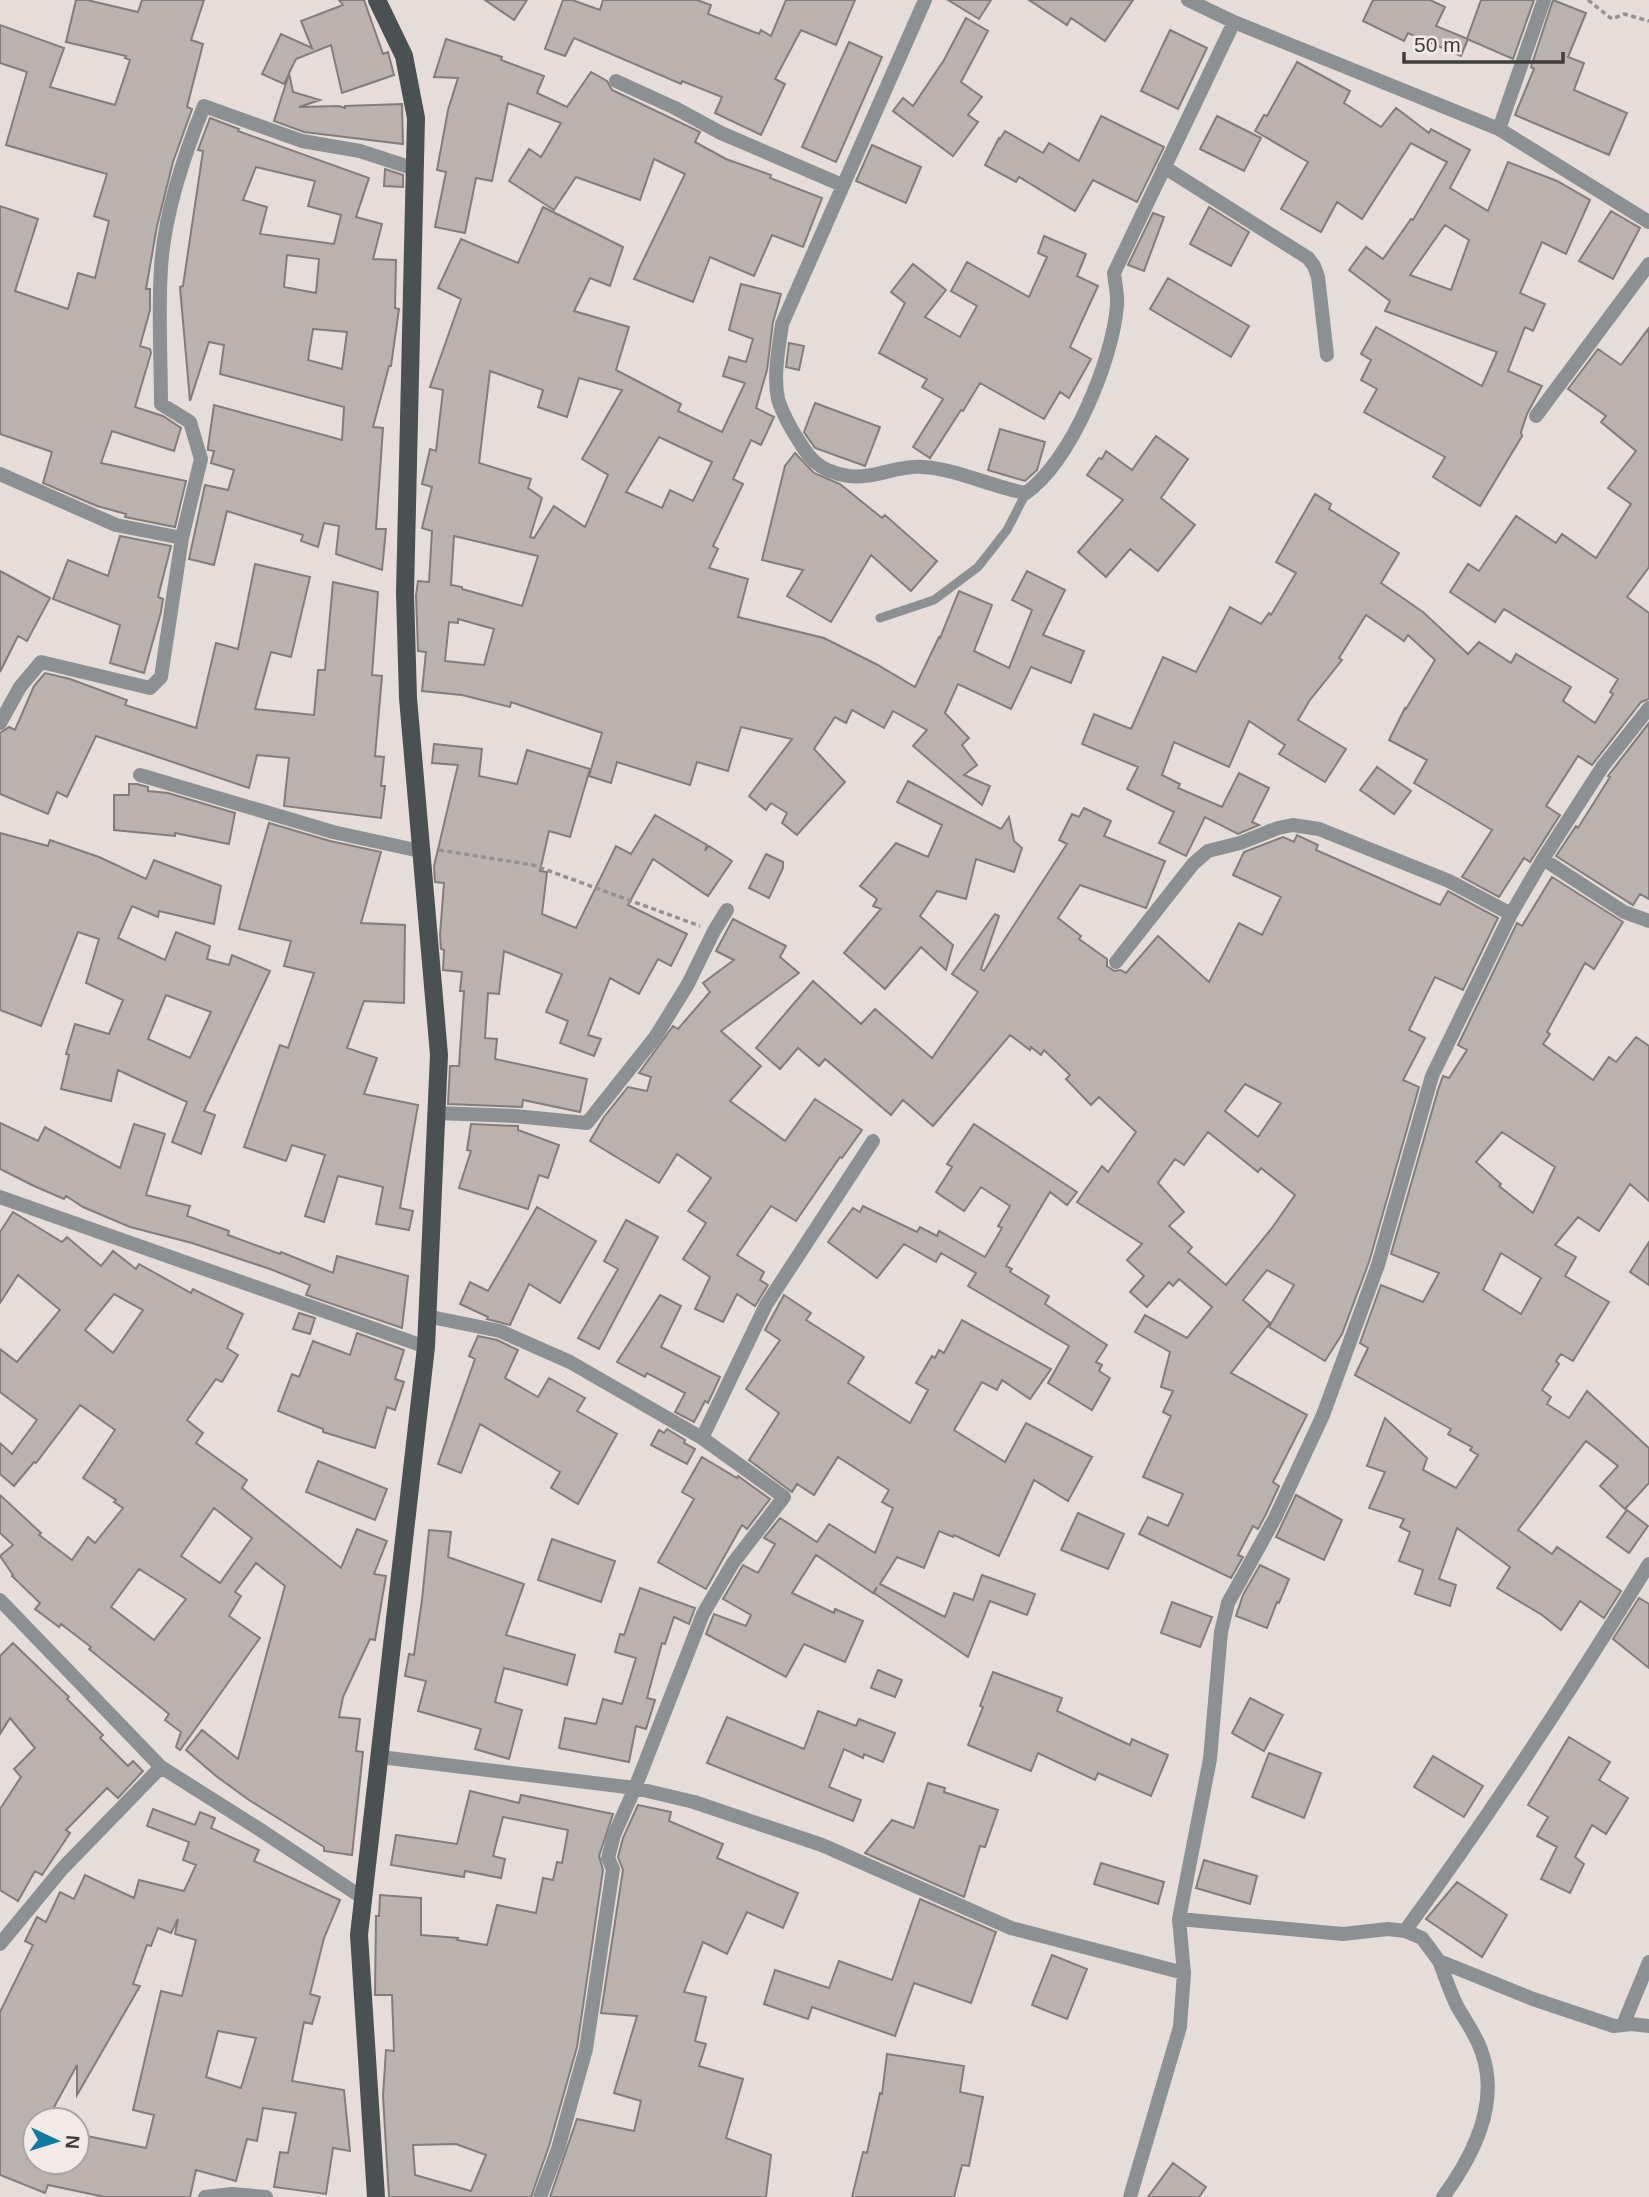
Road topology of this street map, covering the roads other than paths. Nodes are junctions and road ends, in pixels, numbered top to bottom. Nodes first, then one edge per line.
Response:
1 (377, 0) edge
2 (925, 0) edge
3 (1188, 0) edge
4 (1544, 0) edge
5 (1234, 22) junction
6 (616, 81) dead end
7 (1499, 130) junction
8 (1164, 167) junction
9 (415, 169) junction
10 (842, 185) junction
11 (1649, 222) edge
12 (1649, 264) edge
13 (1327, 355) dead end
14 (1536, 416) dead end
15 (0, 474) edge
16 (1026, 493) junction
17 (182, 538) junction
18 (880, 618) dead end
19 (1649, 708) edge
20 (0, 723) edge
21 (140, 775) dead end
22 (420, 849) junction
23 (1543, 859) junction
24 (727, 910) dead end
25 (1511, 914) junction
26 (1649, 921) edge
27 (1116, 962) dead end
28 (436, 1113) junction
29 (873, 1142) dead end
30 (0, 1197) edge
31 (426, 1316) junction
32 (426, 1347) junction
33 (702, 1438) junction
34 (1649, 1564) edge
35 (0, 1600) edge
36 (380, 1756) junction
37 (161, 1767) junction
38 (635, 1788) junction
39 (363, 1898) junction
40 (1179, 1919) junction
41 (1405, 1930) junction
42 (0, 1944) edge
43 (1438, 1961) junction
44 (1649, 1962) edge
45 (1184, 1973) junction
46 (1623, 2025) junction
47 (1649, 2026) edge
48 (205, 2197) edge
49 (266, 2197) edge
50 (376, 2197) edge
51 (540, 2197) edge
52 (1130, 2197) edge
53 (1443, 2197) edge

1 - 9 main road
2 - 10 street
3 - 5 street
4 - 7 street
5 - 7 street
5 - 8 street
6 - 10 street
7 - 11 street
8 - 13 street
8 - 16 street
9 - 17 street
9 - 22 main road
10 - 16 street
12 - 14 street
15 - 17 street
16 - 18 lane
17 - 20 street
19 - 23 street
21 - 22 street
22 - 28 main road
23 - 25 street
23 - 26 street
24 - 28 street
25 - 27 street
25 - 40 street
28 - 31 main road
29 - 33 street
30 - 32 street
31 - 32 main road
31 - 33 street
32 - 36 main road
33 - 38 street
34 - 41 street
35 - 37 street
36 - 38 street
36 - 39 main road
37 - 39 street
37 - 42 street
38 - 45 street
38 - 51 street
39 - 50 main road
40 - 41 street
40 - 45 street
41 - 43 street
43 - 46 street
43 - 53 street
44 - 46 street
45 - 52 street
46 - 47 street
48 - 49 street

